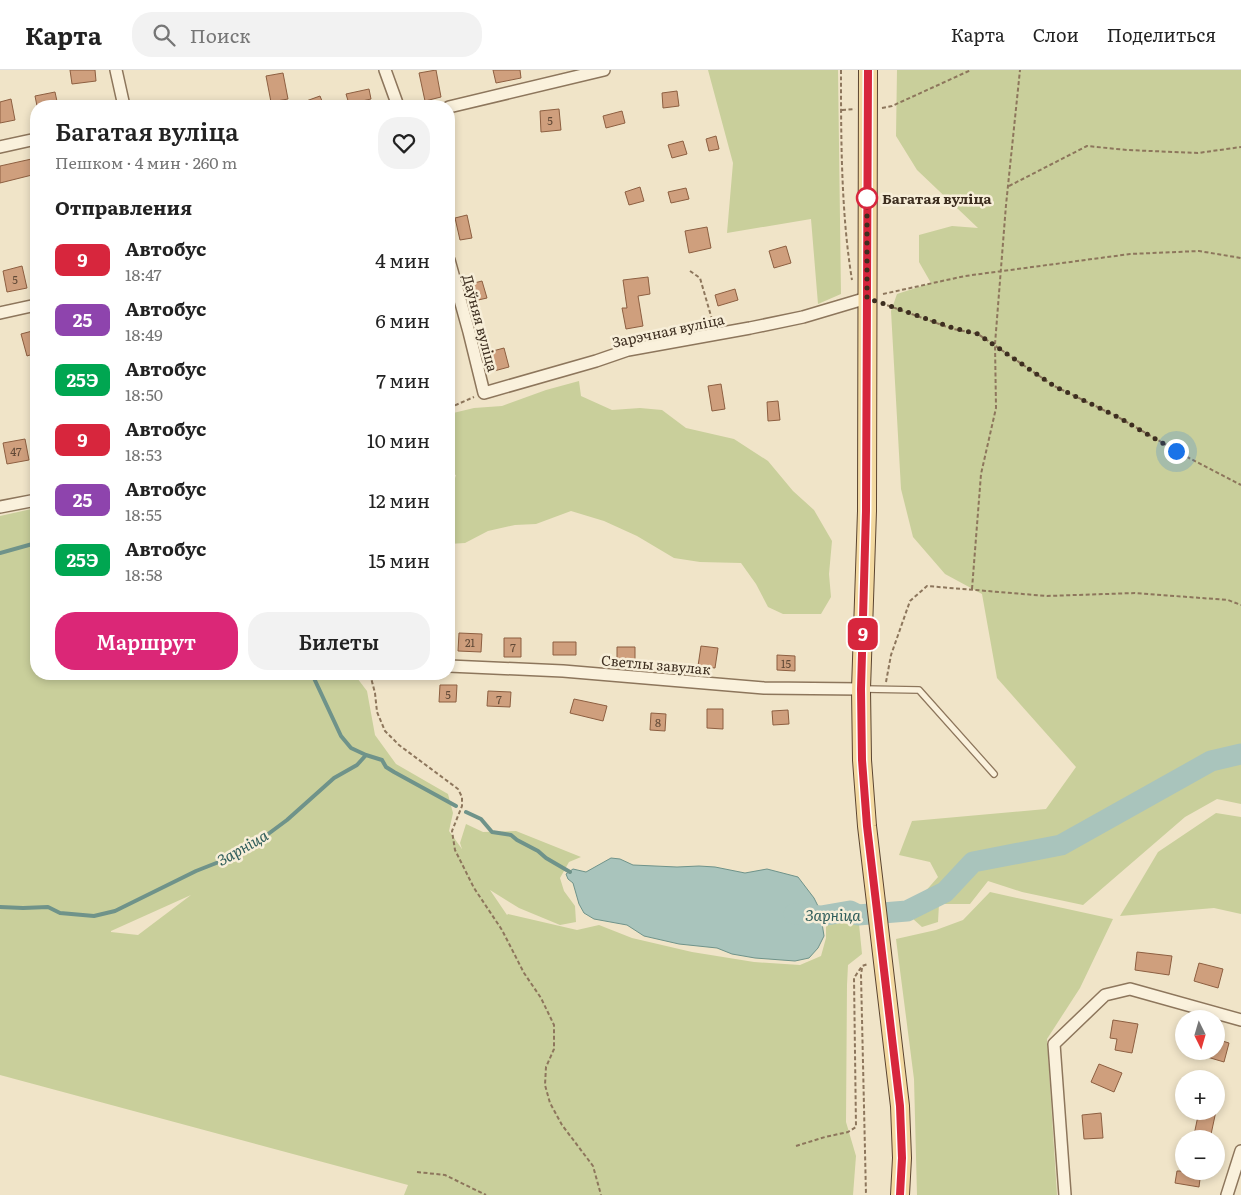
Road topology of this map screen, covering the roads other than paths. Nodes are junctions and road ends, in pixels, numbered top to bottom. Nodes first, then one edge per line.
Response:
1 (116, 70) edge
2 (385, 70) edge
3 (604, 70) edge
4 (868, 70) edge
5 (123, 100) edge
6 (396, 100) edge
7 (455, 106) edge
8 (30, 140) edge
9 (0, 146) edge
10 (455, 282) edge
11 (861, 299) junction
12 (30, 306) edge
13 (0, 313) edge
14 (484, 393) joint
15 (30, 501) edge
16 (0, 507) edge
17 (455, 666) edge
18 (862, 689) junction
19 (994, 774) dead end
20 (1241, 1020) edge
21 (1241, 1151) edge
22 (900, 1195) edge
23 (1065, 1195) edge
24 (1227, 1195) edge

1 - 5 street
2 - 6 street
3 - 7 street
4 - 11 main road
8 - 9 street
10 - 14 street, Даўняя вуліца
11 - 14 street, Зарэчная вуліца
11 - 18 main road
12 - 13 street
15 - 16 street
17 - 18 street, Светлы завулак
18 - 19 lane
18 - 22 main road
20 - 23 street
21 - 24 street

